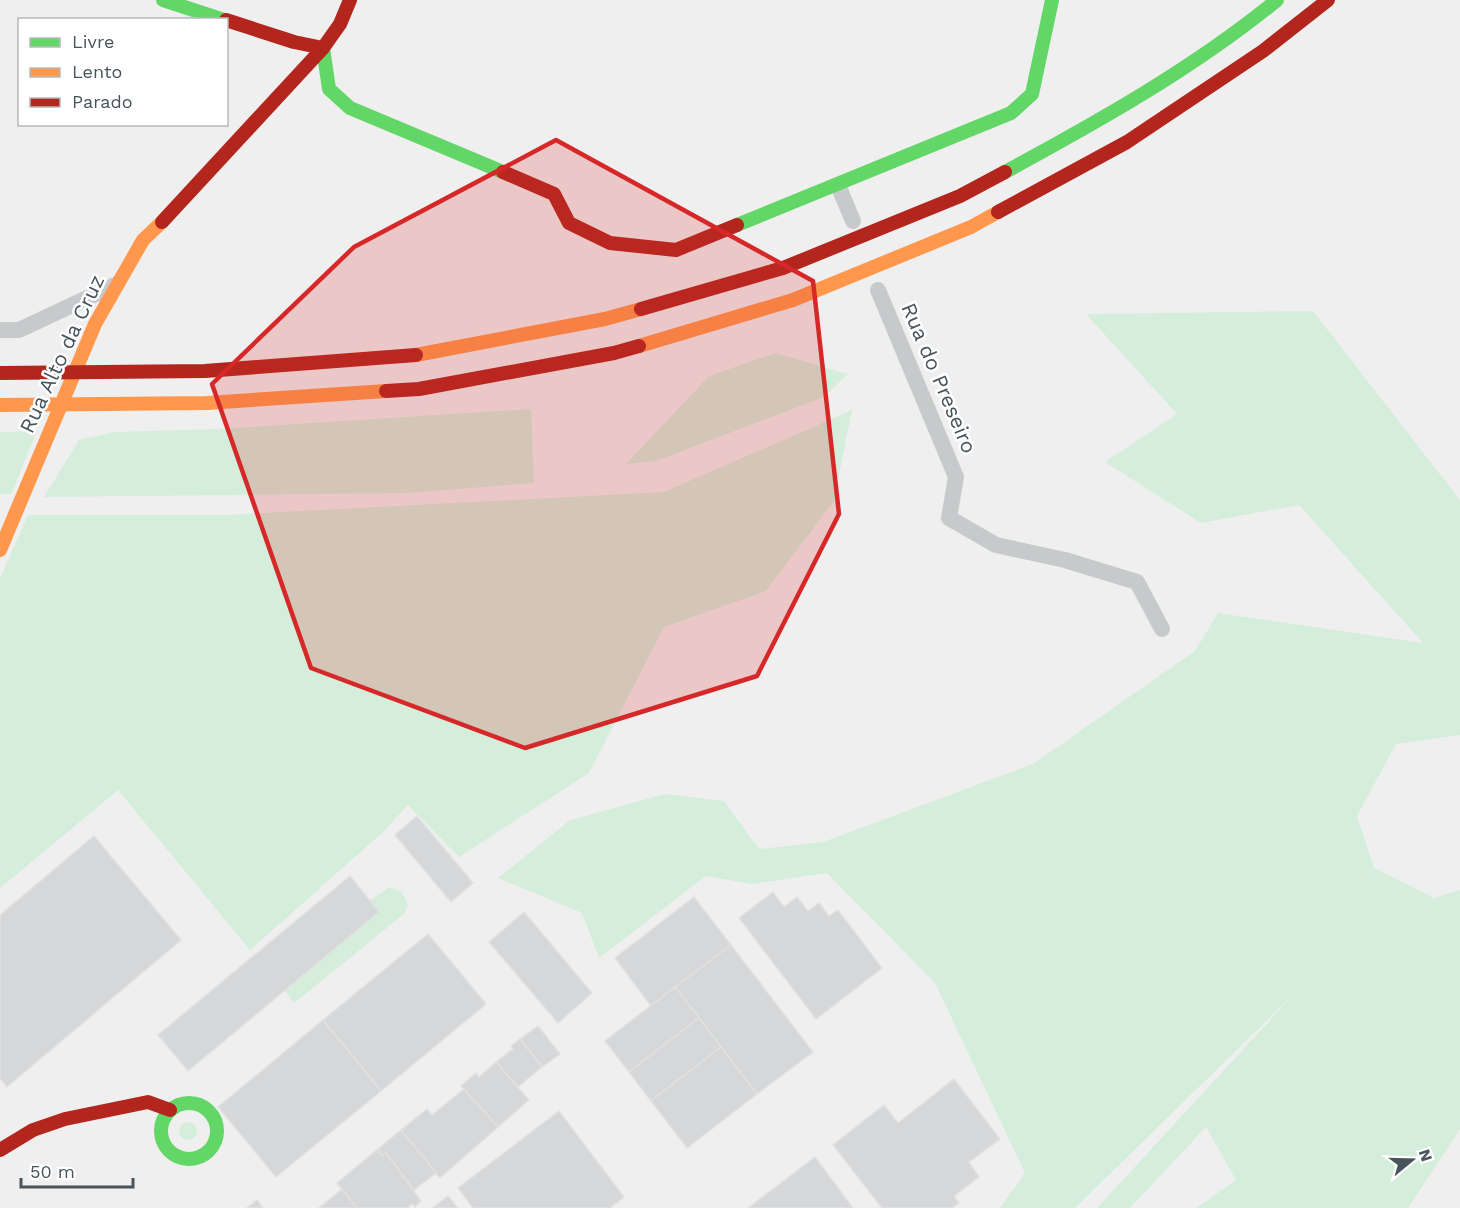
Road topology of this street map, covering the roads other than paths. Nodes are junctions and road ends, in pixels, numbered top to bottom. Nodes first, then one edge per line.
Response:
1 (163, 0) edge
2 (350, 0) edge
3 (1052, 0) edge
4 (1277, 0) edge
5 (1328, 0) edge
6 (219, 18) edge
7 (228, 21) edge
8 (323, 48) junction
9 (838, 185) junction
10 (853, 221) dead end
11 (117, 284) junction
12 (878, 290) dead end
13 (0, 330) edge
14 (0, 374) edge
15 (0, 405) edge
16 (0, 549) edge
17 (1162, 629) dead end
18 (170, 1110) junction
19 (0, 1150) edge

1 - 6 main road
2 - 8 main road, Rua Alto da Cruz
3 - 9 main road
4 - 14 main road
5 - 15 main road
7 - 8 main road
8 - 9 main road
8 - 11 main road, Rua Alto da Cruz
9 - 10 street
11 - 13 street
11 - 16 main road, Rua Alto da Cruz
12 - 17 street, Rua do Preseiro
18 - 18 main road
18 - 19 main road

